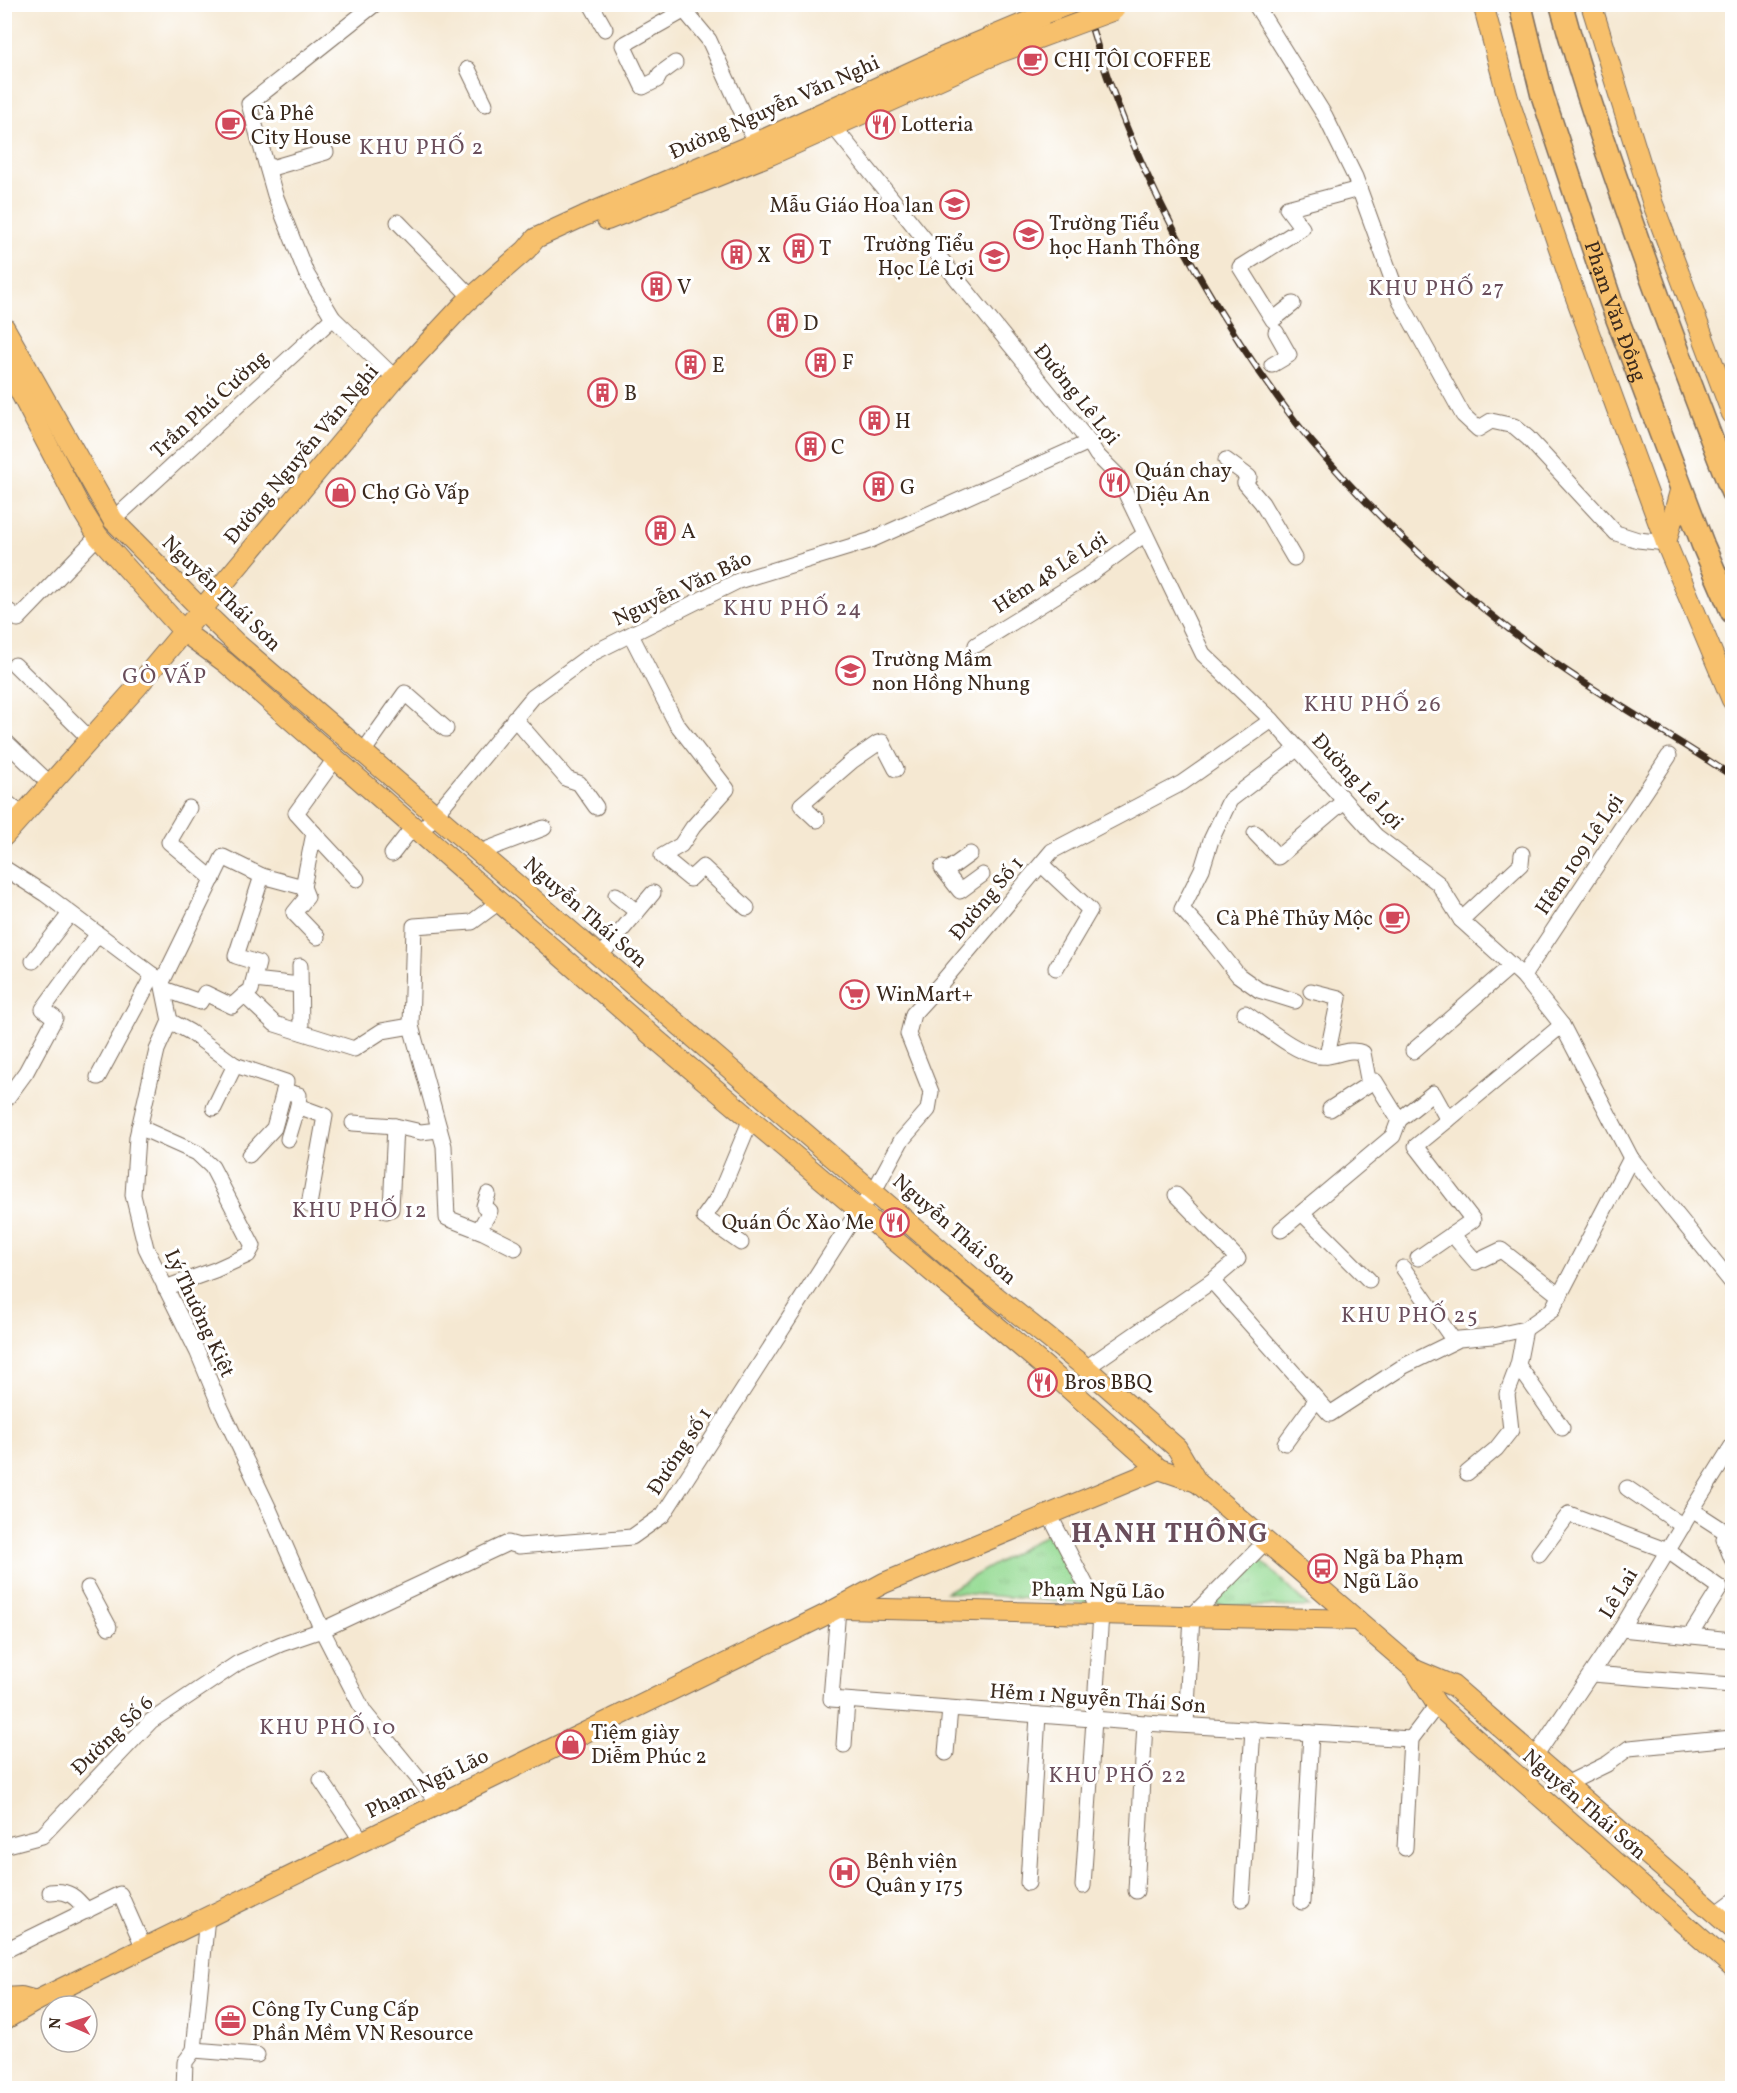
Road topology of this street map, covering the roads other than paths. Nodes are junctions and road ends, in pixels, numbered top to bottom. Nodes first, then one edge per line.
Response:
1 (375, 4) edge
2 (591, 4) edge
3 (1070, 4) edge
4 (1483, 4) edge
5 (1520, 4) edge
6 (1562, 4) edge
7 (1591, 4) edge
8 (682, 7) edge
9 (1119, 7) edge
10 (1257, 7) dead end
11 (605, 29) dead end
12 (675, 63) dead end
13 (468, 69) dead end
14 (485, 105) dead end
15 (828, 119) junction
16 (756, 143) junction
17 (326, 152) dead end
18 (268, 169) junction
19 (1359, 189) junction
20 (398, 222) dead end
21 (526, 250) junction
22 (472, 298) junction
23 (1293, 304) dead end
24 (333, 318) junction
25 (4, 327) edge
26 (1276, 332) dead end
27 (4, 361) edge
28 (1272, 365) dead end
29 (395, 378) junction
30 (1732, 414) edge
31 (1089, 442) junction
32 (1226, 460) dead end
33 (1681, 487) junction
34 (1732, 492) edge
35 (113, 520) junction
36 (1145, 534) junction
37 (98, 536) junction
38 (1666, 543) junction
39 (1293, 558) dead end
40 (202, 610) junction
41 (1732, 612) edge
42 (4, 616) edge
43 (184, 632) junction
44 (631, 634) junction
45 (976, 645) dead end
46 (15, 665) dead end
47 (1732, 700) edge
48 (514, 718) junction
49 (1272, 720) junction
50 (446, 729) dead end
51 (90, 739) junction
52 (4, 740) edge
53 (1298, 748) junction
54 (363, 752) junction
55 (1669, 756) dead end
56 (335, 759) junction
57 (896, 769) dead end
58 (50, 784) junction
59 (4, 800) edge
60 (1344, 801) junction
61 (596, 807) dead end
62 (189, 808) dead end
63 (436, 814) junction
64 (22, 815) junction
65 (817, 820) dead end
66 (544, 828) dead end
67 (416, 830) junction
68 (314, 832) junction
69 (1255, 833) dead end
70 (4, 836) edge
71 (480, 852) junction
72 (392, 854) dead end
73 (970, 854) dead end
74 (1522, 854) dead end
75 (1042, 864) junction
76 (4, 868) edge
77 (982, 875) dead end
78 (262, 876) junction
79 (213, 879) junction
80 (357, 879) dead end
81 (303, 887) junction
82 (653, 893) dead end
83 (616, 895) dead end
84 (499, 902) junction
85 (747, 908) dead end
86 (637, 912) junction
87 (70, 914) junction
88 (1461, 920) junction
89 (97, 935) junction
90 (317, 937) dead end
91 (600, 956) junction
92 (33, 961) dead end
93 (300, 966) dead end
94 (1056, 968) dead end
95 (1518, 970) junction
96 (254, 980) junction
97 (160, 982) junction
98 (300, 985) junction
99 (1311, 991) dead end
100 (244, 995) junction
101 (1295, 1001) dead end
102 (1245, 1013) dead end
103 (170, 1021) junction
104 (1562, 1025) junction
105 (411, 1026) junction
106 (300, 1032) junction
107 (1413, 1051) dead end
108 (1327, 1056) junction
109 (235, 1065) junction
110 (98, 1077) dead end
111 (1369, 1084) junction
112 (284, 1091) junction
113 (4, 1102) edge
114 (298, 1106) junction
115 (214, 1108) dead end
116 (1330, 1108) dead end
117 (751, 1119) junction
118 (1399, 1120) junction
119 (1448, 1120) junction
120 (352, 1123) dead end
121 (139, 1126) junction
122 (395, 1126) junction
123 (438, 1130) junction
124 (288, 1139) dead end
125 (249, 1155) dead end
126 (1631, 1158) junction
127 (873, 1191) junction
128 (488, 1194) dead end
129 (1176, 1195) dead end
130 (309, 1205) dead end
131 (386, 1211) dead end
132 (858, 1211) junction
133 (1302, 1213) junction
134 (479, 1230) junction
135 (1281, 1230) dead end
136 (1452, 1234) junction
137 (741, 1243) dead end
138 (515, 1248) dead end
139 (1418, 1258) dead end
140 (1403, 1268) dead end
141 (1369, 1280) dead end
142 (1212, 1281) junction
143 (1732, 1283) edge
144 (165, 1288) junction
145 (1560, 1296) junction
146 (1525, 1329) junction
147 (1454, 1341) junction
148 (1518, 1365) junction
149 (1086, 1368) junction
150 (1317, 1399) junction
151 (1562, 1428) dead end
152 (1285, 1443) dead end
153 (1732, 1446) edge
154 (1160, 1469) junction
155 (1467, 1473) dead end
156 (1197, 1482) junction
157 (1627, 1488) dead end
158 (1692, 1510) junction
159 (1050, 1516) junction
160 (1683, 1526) junction
161 (1731, 1534) edge
162 (1266, 1541) junction
163 (1668, 1551) junction
164 (1539, 1554) dead end
165 (1732, 1559) edge
166 (88, 1588) dead end
167 (838, 1608) junction
168 (1101, 1614) junction
169 (1192, 1616) junction
170 (1357, 1620) junction
171 (109, 1627) dead end
172 (1621, 1629) junction
173 (322, 1630) junction
174 (1690, 1636) junction
175 (1732, 1640) edge
176 (1415, 1670) junction
177 (1592, 1674) junction
178 (1732, 1685) edge
179 (847, 1701) junction
180 (1437, 1705) junction
181 (950, 1708) junction
182 (1038, 1715) junction
183 (1095, 1720) junction
184 (1145, 1723) junction
185 (1186, 1725) junction
186 (1253, 1729) junction
187 (1311, 1734) junction
188 (1732, 1738) edge
189 (1411, 1740) junction
190 (844, 1745) dead end
191 (946, 1753) dead end
192 (1535, 1757) junction
193 (321, 1780) dead end
194 (1566, 1784) junction
195 (439, 1804) junction
196 (362, 1841) junction
197 (4, 1846) edge
198 (1405, 1848) dead end
199 (1028, 1882) dead end
200 (1083, 1886) dead end
201 (1136, 1890) dead end
202 (50, 1892) dead end
203 (1242, 1899) dead end
204 (1302, 1902) dead end
205 (1732, 1902) edge
206 (87, 1911) junction
207 (1716, 1914) junction
208 (207, 1917) junction
209 (1732, 1928) edge
210 (144, 1948) junction
211 (8, 1949) edge
212 (1732, 1966) edge
213 (4, 1998) edge
214 (36, 2001) junction
215 (4, 2009) edge
216 (4, 2020) edge
217 (194, 2050) junction
218 (257, 2055) dead end
219 (184, 2088) edge

1 - 18 street
2 - 11 street
3 - 15 main road, Đường Nguyễn Văn Nghi
4 - 38 main road, Phạm Văn Đồng
5 - 33 highway, Phạm Văn Đồng
6 - 34 highway
7 - 30 main road
8 - 12 street
8 - 16 street
9 - 15 main road, Đường Nguyễn Văn Nghi, bridge
10 - 19 street
13 - 14 street
15 - 16 main road, Đường Nguyễn Văn Nghi
15 - 21 main road, Đường Nguyễn Văn Nghi
15 - 31 street, Đường Lê Lợi
16 - 21 main road, Đường Nguyễn Văn Nghi
17 - 18 street
18 - 24 street
19 - 23 street
19 - 38 street
20 - 22 street
21 - 22 main road, Đường Nguyễn Văn Nghi
22 - 29 main road, Đường Nguyễn Văn Nghi
24 - 29 street
24 - 35 street, Trần Phú Cường
25 - 35 main road, Nguyễn Thái Sơn
26 - 28 street
27 - 37 main road, Nguyễn Thái Sơn
29 - 40 main road, Đường Nguyễn Văn Nghi
31 - 36 street, Đường Lê Lợi
31 - 44 street, Nguyễn Văn Bảo
32 - 39 street
33 - 38 main road
33 - 41 highway, Phạm Văn Đồng
35 - 40 main road, Nguyễn Thái Sơn
36 - 45 street, Hẻm 48 Lê Lợi
36 - 49 street, Đường Lê Lợi
37 - 42 street
37 - 43 main road, Nguyễn Thái Sơn
38 - 47 main road, Phạm Văn Đồng
40 - 43 main road, Đường Nguyễn Văn Nghi
40 - 54 main road, Nguyễn Thái Sơn
43 - 51 main road, Đường Nguyễn Văn Nghi
43 - 56 main road, Nguyễn Thái Sơn
44 - 48 street, Nguyễn Văn Bảo
44 - 85 street
46 - 51 street
48 - 61 street
48 - 63 street, Nguyễn Văn Bảo
49 - 53 street, Đường Lê Lợi
49 - 75 street, Đường Số 1
50 - 54 street
51 - 58 main road, Đường Nguyễn Văn Nghi
52 - 58 street
53 - 60 street, Đường Lê Lợi
53 - 101 street
54 - 63 main road, Nguyễn Thái Sơn
55 - 95 street, Hẻm 109 Lê Lợi
56 - 67 main road, Nguyễn Thái Sơn
56 - 68 street
57 - 65 street
58 - 64 main road, Đường Nguyễn Văn Nghi
59 - 64 street
60 - 69 street
60 - 88 street, Đường Lê Lợi
62 - 79 street
63 - 67 street, Nguyễn Văn Bảo
63 - 71 main road, Nguyễn Thái Sơn
64 - 70 main road, Đường Nguyễn Văn Nghi
66 - 71 street
67 - 72 street, Nguyễn Văn Bảo
67 - 84 main road, Nguyễn Thái Sơn
68 - 80 street
68 - 81 street
71 - 91 main road, Nguyễn Thái Sơn
73 - 77 street
74 - 88 street
75 - 94 street
75 - 127 street, Đường Số 1
76 - 87 street
78 - 79 street
78 - 81 street
78 - 96 street
79 - 97 street
81 - 90 street
82 - 86 street
83 - 86 street
84 - 105 street
84 - 117 main road, Nguyễn Thái Sơn
86 - 91 street
87 - 89 street
87 - 92 street
88 - 95 street, Đường Lê Lợi
89 - 97 street
89 - 113 street
91 - 127 main road, Nguyễn Thái Sơn
93 - 98 street
95 - 104 street, Đường Lê Lợi
95 - 107 street, Hẻm 109 Lê Lợi
96 - 98 street
96 - 100 street
97 - 100 street
97 - 103 street
97 - 110 street
98 - 106 street
99 - 108 street
100 - 106 street
102 - 108 street
103 - 109 street
103 - 121 street, Lý Thường Kiệt
104 - 119 street
104 - 126 street, Đường Lê Lợi
105 - 106 street
105 - 123 street
108 - 111 street
109 - 112 street
109 - 115 street
111 - 116 street
111 - 118 street
112 - 114 street
112 - 125 street
114 - 124 street
114 - 130 street
117 - 132 main road, Nguyễn Thái Sơn
117 - 137 street
118 - 119 street
118 - 133 street
119 - 136 street
120 - 122 street
121 - 144 street, Lý Thường Kiệt
121 - 144 street
122 - 123 street
122 - 131 street
123 - 134 street
126 - 143 street, Đường Lê Lợi
126 - 145 street
127 - 132 street, Đường số 1
127 - 149 main road, Nguyễn Thái Sơn
128 - 134 street
129 - 142 street
132 - 154 main road, Nguyễn Thái Sơn
132 - 173 street, Đường số 1
133 - 135 street
133 - 141 street
134 - 138 street
136 - 139 street
136 - 145 street
140 - 147 street
142 - 149 street
142 - 150 street
144 - 173 street, Lý Thường Kiệt
145 - 146 street
146 - 147 street
146 - 148 street
147 - 150 street
148 - 151 street
148 - 155 street
149 - 156 main road, Nguyễn Thái Sơn
150 - 152 street
153 - 158 street, Lê Lai
154 - 156 main road, Nguyễn Thái Sơn
154 - 159 main road, Phạm Ngũ Lão
156 - 162 main road, Nguyễn Thái Sơn
157 - 160 street
158 - 160 street, Lê Lai
158 - 161 street
159 - 167 main road, Phạm Ngũ Lão
159 - 168 street
160 - 163 street, Lê Lai
161 - 165 street
162 - 169 street
162 - 170 main road, Nguyễn Thái Sơn
163 - 164 street
163 - 172 street, Lê Lai
163 - 174 street
166 - 171 street
167 - 168 main road, Phạm Ngũ Lão
167 - 179 street
167 - 195 main road, Phạm Ngũ Lão
168 - 169 main road, Phạm Ngũ Lão
168 - 183 street
169 - 170 main road, Phạm Ngũ Lão
169 - 185 street
170 - 176 main road, Nguyễn Thái Sơn
172 - 174 street
172 - 177 street, Lê Lai
173 - 195 street, Lý Thường Kiệt
173 - 197 street, Đường Số 6
174 - 175 street
176 - 180 main road, Nguyễn Thái Sơn
176 - 192 main road, Nguyễn Thái Sơn
177 - 178 street
177 - 192 street, Lê Lai
179 - 181 street, Hẻm 1 Nguyễn Thái Sơn
179 - 190 street
180 - 189 street
180 - 212 main road, Nguyễn Thái Sơn
181 - 182 street, Hẻm 1 Nguyễn Thái Sơn
181 - 191 street
182 - 183 street, Hẻm 1 Nguyễn Thái Sơn
182 - 199 street
183 - 184 street, Hẻm 1 Nguyễn Thái Sơn
183 - 200 street
184 - 185 street, Hẻm 1 Nguyễn Thái Sơn
184 - 201 street
185 - 186 street, Hẻm 1 Nguyễn Thái Sơn
186 - 187 street, Hẻm 1 Nguyễn Thái Sơn
186 - 203 street
187 - 189 street, Hẻm 1 Nguyễn Thái Sơn
187 - 204 street
188 - 194 street
189 - 198 street
192 - 194 main road, Nguyễn Thái Sơn
193 - 196 street
194 - 207 main road, Nguyễn Thái Sơn
195 - 196 main road, Phạm Ngũ Lão
196 - 208 main road, Phạm Ngũ Lão
202 - 206 street
205 - 207 street
206 - 210 street
206 - 211 street
207 - 209 main road, Nguyễn Thái Sơn
208 - 210 main road, Phạm Ngũ Lão
208 - 217 street
210 - 214 main road, Phạm Ngũ Lão
213 - 214 main road
214 - 215 main road, Phạm Ngũ Lão
214 - 216 main road, Phạm Ngũ Lão
217 - 218 street
217 - 219 street

